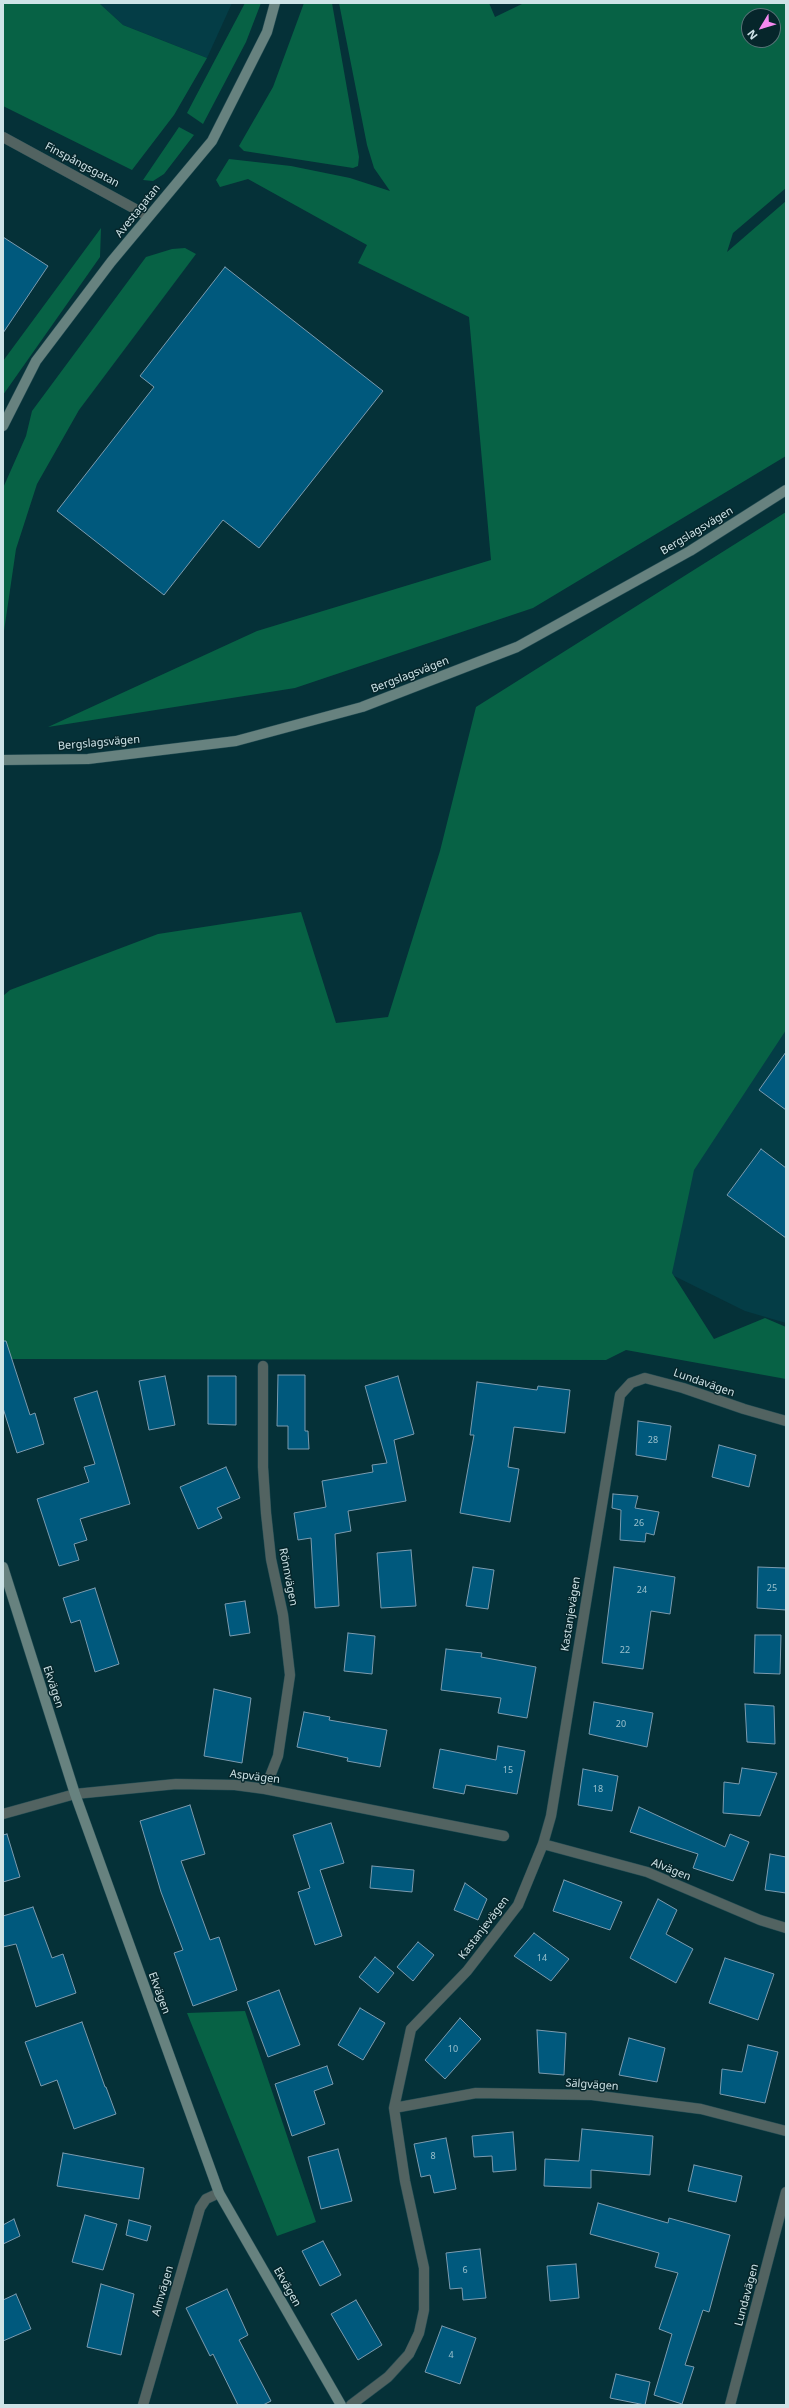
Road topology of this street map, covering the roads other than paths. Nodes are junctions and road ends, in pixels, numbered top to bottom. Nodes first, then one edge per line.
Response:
1 (274, 3) edge
2 (3, 137) edge
3 (148, 216) junction
4 (3, 426) edge
5 (786, 490) edge
6 (3, 760) edge
7 (263, 1366) dead end
8 (620, 1395) joint
9 (786, 1421) edge
10 (3, 1567) edge
11 (265, 1789) junction
12 (75, 1794) junction
13 (3, 1814) edge
14 (504, 1836) dead end
15 (543, 1844) junction
16 (786, 1928) edge
17 (394, 2108) junction
18 (786, 2131) edge
19 (786, 2192) edge
20 (219, 2193) junction
21 (143, 2405) edge
22 (341, 2405) edge
23 (351, 2405) edge
24 (730, 2405) edge

1 - 3 street, Avestagatan
2 - 3 street, Finspångsgatan
3 - 4 street, Avestagatan
5 - 6 street, Bergslagsvägen
7 - 11 street, Rönnvägen
8 - 9 street, Lundavägen
8 - 15 street, Kastanjevägen
10 - 12 street, Ekvägen
11 - 12 street, Aspvägen
11 - 14 street, Aspvägen
12 - 13 street, Aspvägen
12 - 20 street, Ekvägen
15 - 16 street, Alvägen
15 - 17 street, Kastanjevägen
17 - 18 street, Sälgvägen
17 - 23 street, Kastanjevägen
19 - 24 street, Lundavägen
20 - 21 street, Almvägen
20 - 22 street, Ekvägen

